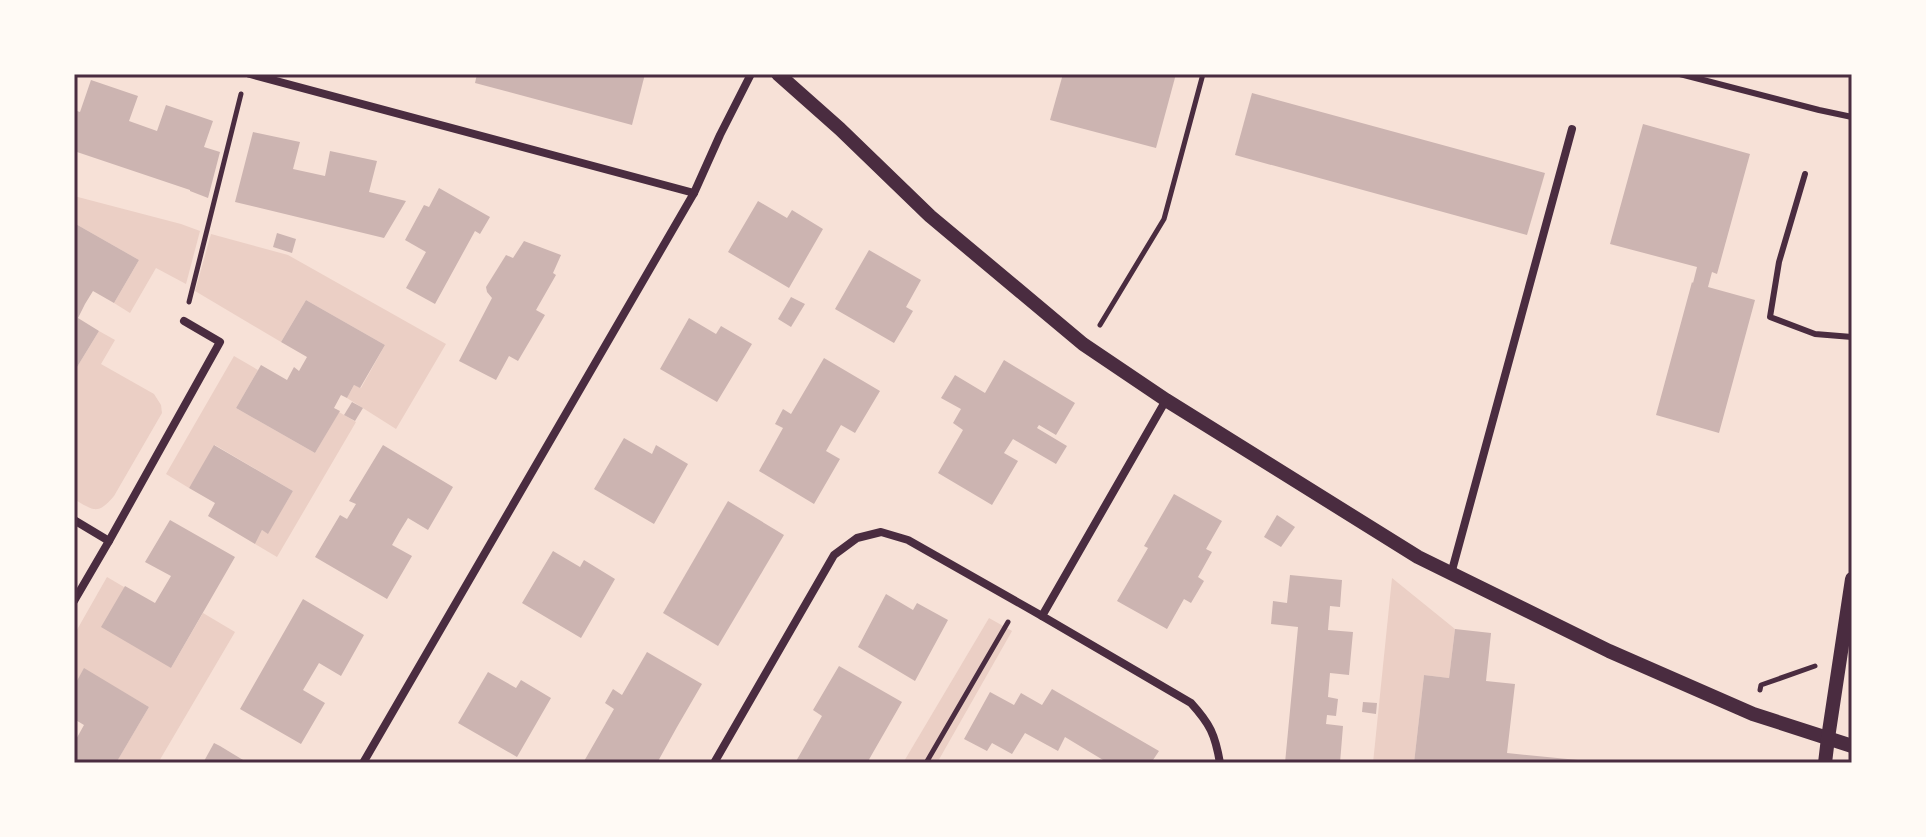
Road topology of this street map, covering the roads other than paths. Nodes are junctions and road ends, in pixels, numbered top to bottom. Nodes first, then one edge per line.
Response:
1 (250, 74) edge
2 (751, 74) edge
3 (778, 74) edge
4 (1680, 74) edge
5 (1852, 117) edge
6 (1572, 129) dead end
7 (1805, 174) dead end
8 (694, 193) junction
9 (184, 321) road end
10 (1852, 337) edge
11 (1166, 400) junction
12 (74, 520) edge
13 (109, 541) junction
14 (1451, 574) junction
15 (1852, 579) edge
16 (74, 601) edge
17 (1042, 616) junction
18 (1828, 738) junction
19 (1852, 746) edge
20 (363, 763) edge
21 (714, 763) edge
22 (1220, 763) edge
23 (1825, 763) edge

1 - 8 street
2 - 8 street
3 - 11 street
4 - 5 lane
6 - 14 street
7 - 10 lane
8 - 20 street
9 - 13 street
11 - 14 street
11 - 17 street
12 - 13 street
13 - 16 street
14 - 18 street
15 - 18 street
17 - 21 street
17 - 22 street
18 - 19 street
18 - 23 street

